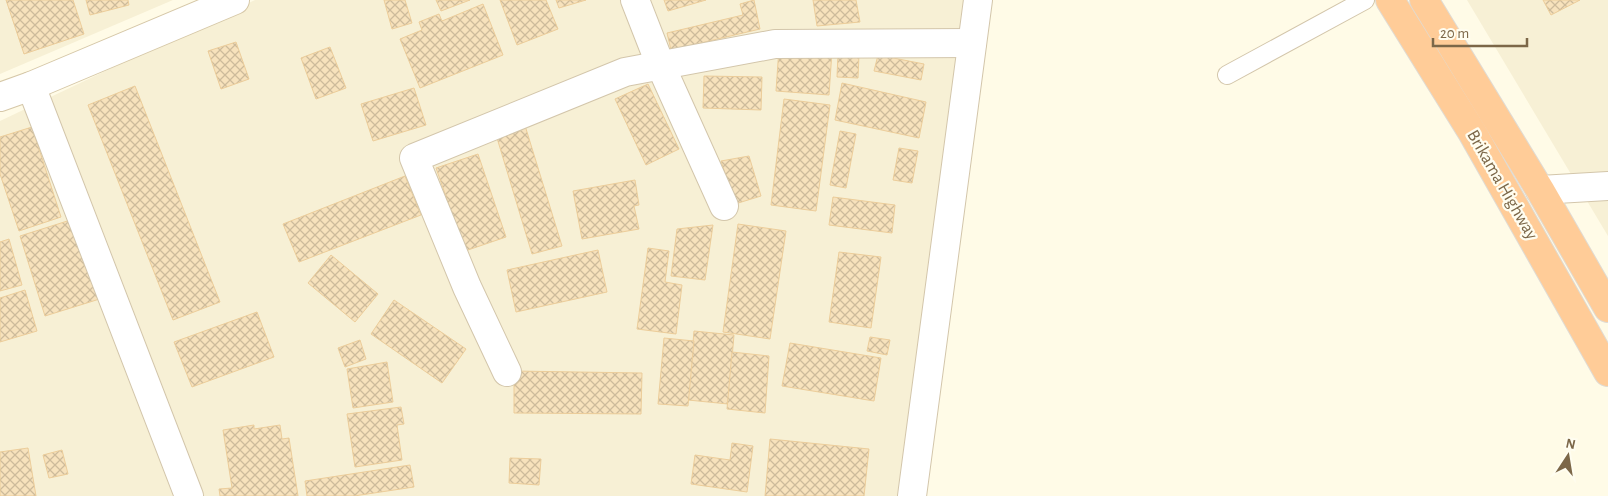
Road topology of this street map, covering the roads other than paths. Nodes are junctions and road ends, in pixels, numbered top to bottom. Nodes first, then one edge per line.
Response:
1 (235, 0) edge
2 (635, 0) edge
3 (978, 0) edge
4 (1365, 0) edge
5 (1390, 0) edge
6 (1424, 0) edge
7 (972, 42) junction
8 (660, 64) junction
9 (1227, 75) dead end
10 (31, 86) junction
11 (0, 97) edge
12 (1608, 186) edge
13 (1540, 190) junction
14 (724, 206) dead end
15 (1608, 308) edge
16 (507, 372) dead end
17 (1608, 372) edge
18 (189, 496) edge
19 (912, 496) edge

1 - 10 street
2 - 8 street
3 - 7 street
4 - 9 lane
5 - 17 highway, Brikama Highway
6 - 13 highway, Brikama Highway
7 - 8 street
7 - 19 street
8 - 14 street
8 - 16 street
10 - 11 street
10 - 18 street
12 - 13 street
13 - 15 highway, Brikama Highway

